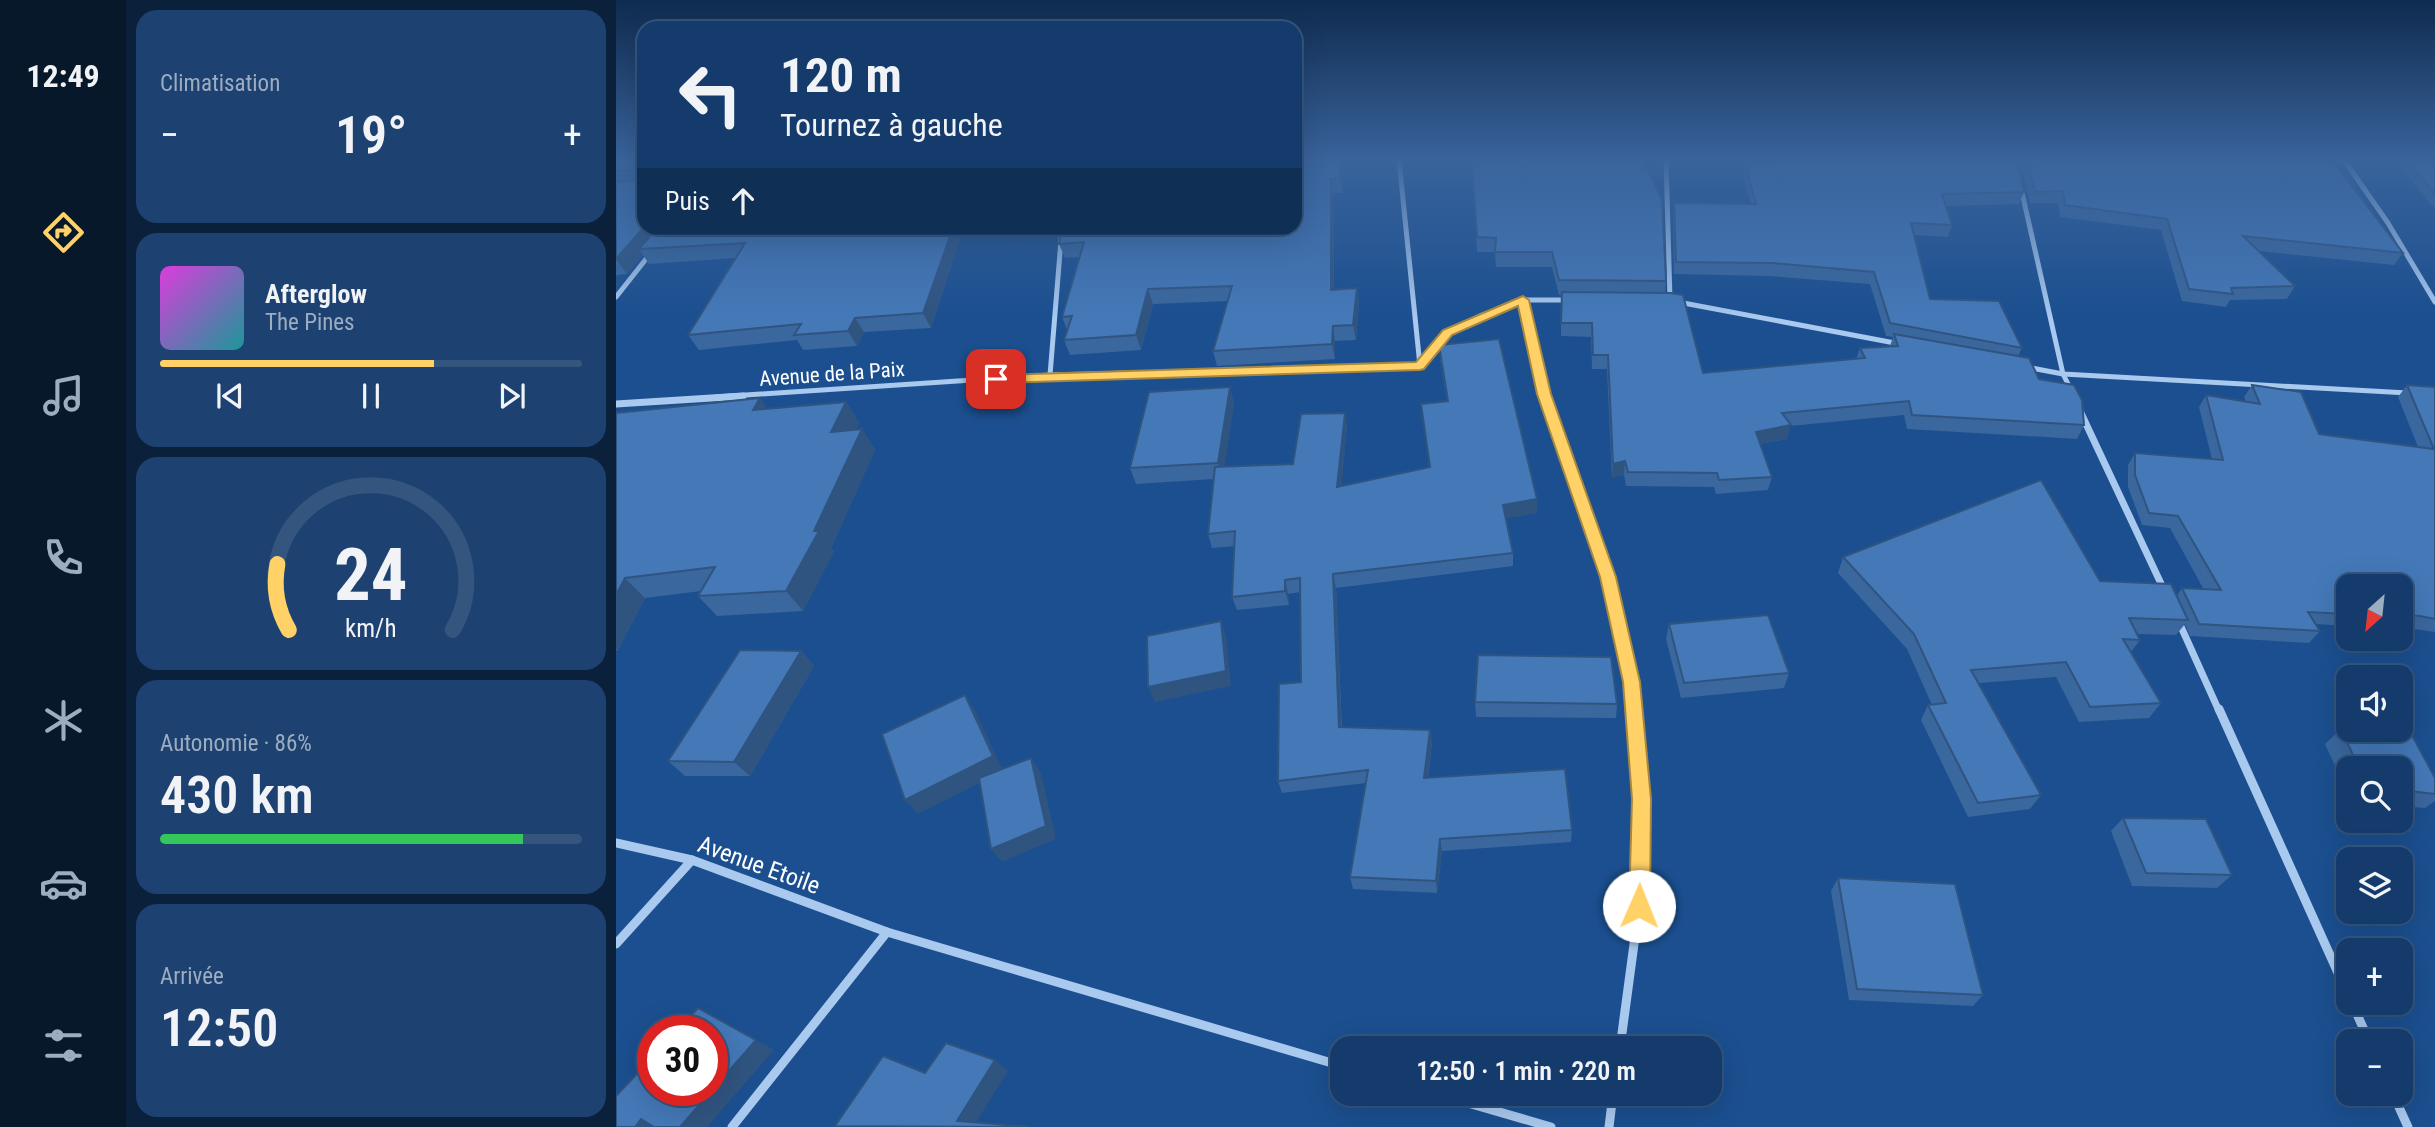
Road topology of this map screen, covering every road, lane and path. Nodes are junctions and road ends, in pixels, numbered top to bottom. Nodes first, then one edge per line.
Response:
1 (1404, 213) edge
2 (1668, 213) edge
3 (2027, 213) edge
4 (2381, 213) edge
5 (1061, 235) edge
6 (655, 247) edge
7 (616, 297) edge
8 (1523, 300) junction
9 (1580, 300) edge
10 (1658, 301) edge
11 (1671, 301) junction
12 (2435, 302) edge
13 (1913, 346) edge
14 (1420, 366) junction
15 (2022, 366) edge
16 (2063, 374) junction
17 (1050, 375) junction
18 (2421, 393) edge
19 (616, 404) edge
20 (2166, 595) edge
21 (2172, 607) edge
22 (616, 843) edge
23 (692, 860) junction
24 (887, 932) junction
25 (616, 944) edge
26 (2336, 969) edge
27 (1622, 1036) edge
28 (1330, 1062) edge
29 (1478, 1106) edge
30 (1612, 1106) edge
31 (2398, 1106) edge
32 (732, 1127) edge
33 (1551, 1127) edge
34 (1609, 1127) edge
35 (2408, 1127) edge

1 - 14 street
2 - 11 street
3 - 16 street
4 - 12 street
5 - 17 street
6 - 7 street
8 - 9 street
8 - 14 street
8 - 27 street
10 - 11 street
11 - 13 street
14 - 17 street, Avenue de la Paix
15 - 16 street
16 - 18 street
16 - 20 street
17 - 19 street, Avenue de la Paix
21 - 26 street
22 - 23 street, Avenue Etoile
23 - 24 street, Avenue Etoile
23 - 25 street
24 - 28 street, Avenue Etoile
24 - 32 street
29 - 33 street
30 - 34 street
31 - 35 street

